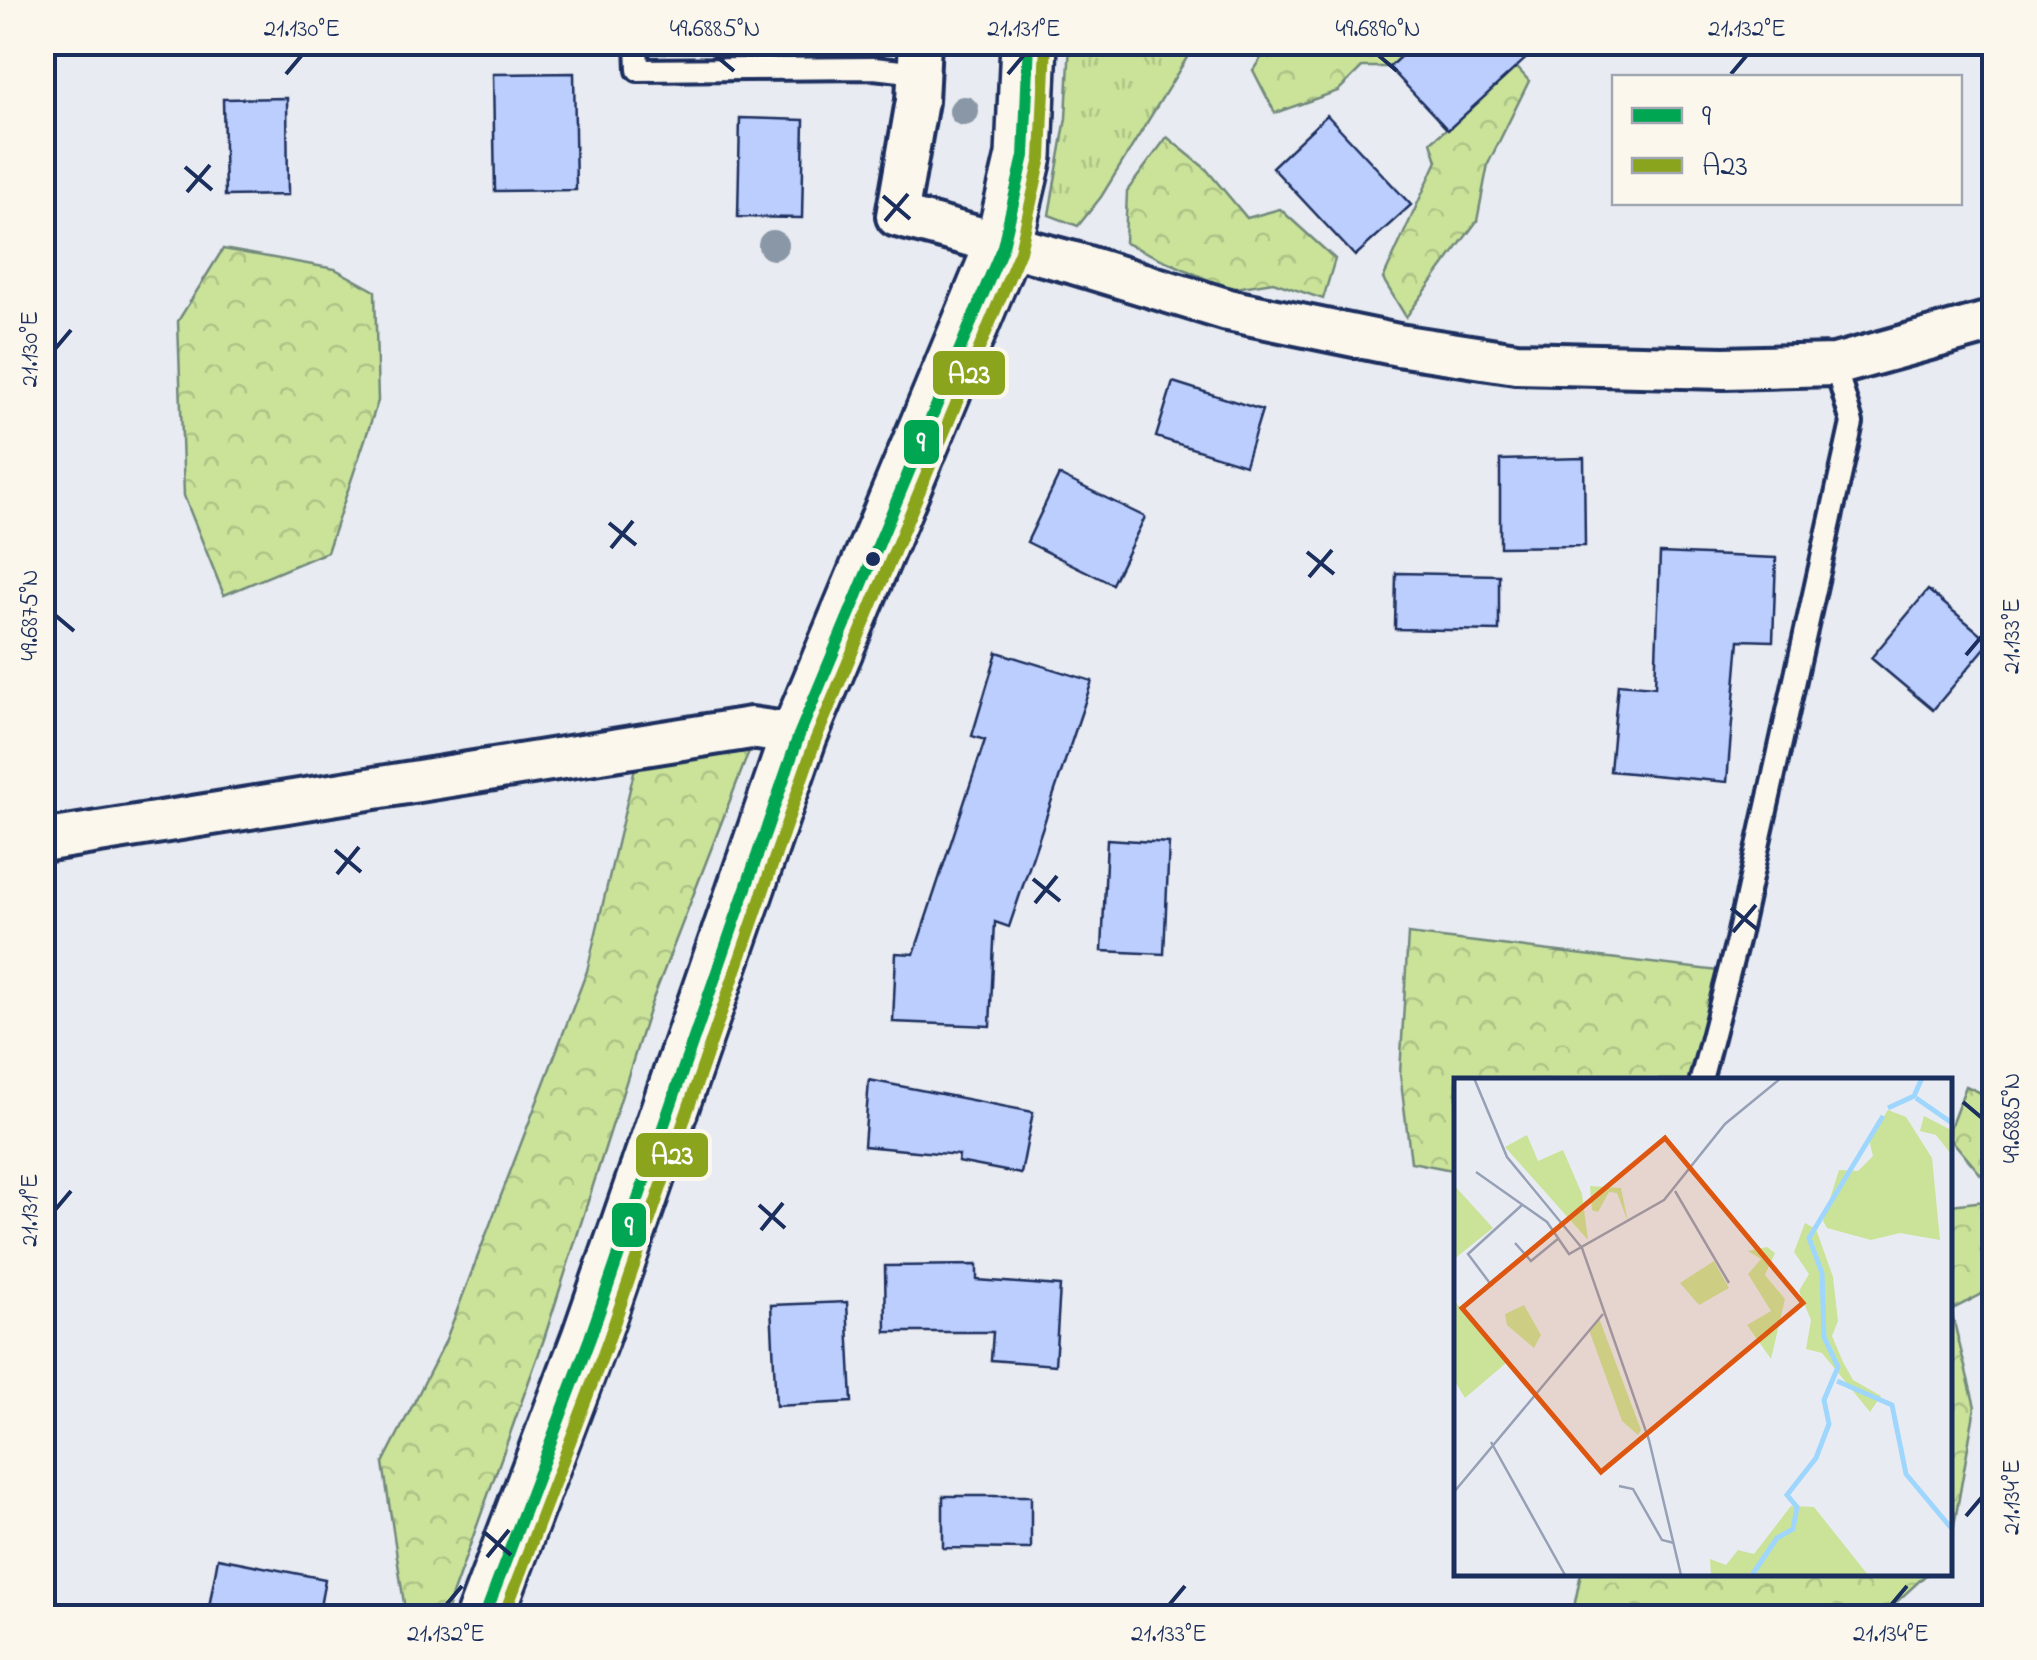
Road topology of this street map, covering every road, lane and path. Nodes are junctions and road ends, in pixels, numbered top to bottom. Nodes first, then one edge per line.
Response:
1 (637, 42) edge
2 (1030, 42) edge
3 (919, 58) edge
4 (1003, 246) junction
5 (1994, 321) edge
6 (1836, 365) junction
7 (799, 734) junction
8 (42, 841) edge
9 (1702, 1078) edge
10 (484, 1618) edge

1 - 3 lane
2 - 4 main road
3 - 4 street
4 - 6 street
4 - 7 main road
5 - 6 street
6 - 9 lane
7 - 8 street
7 - 10 main road

